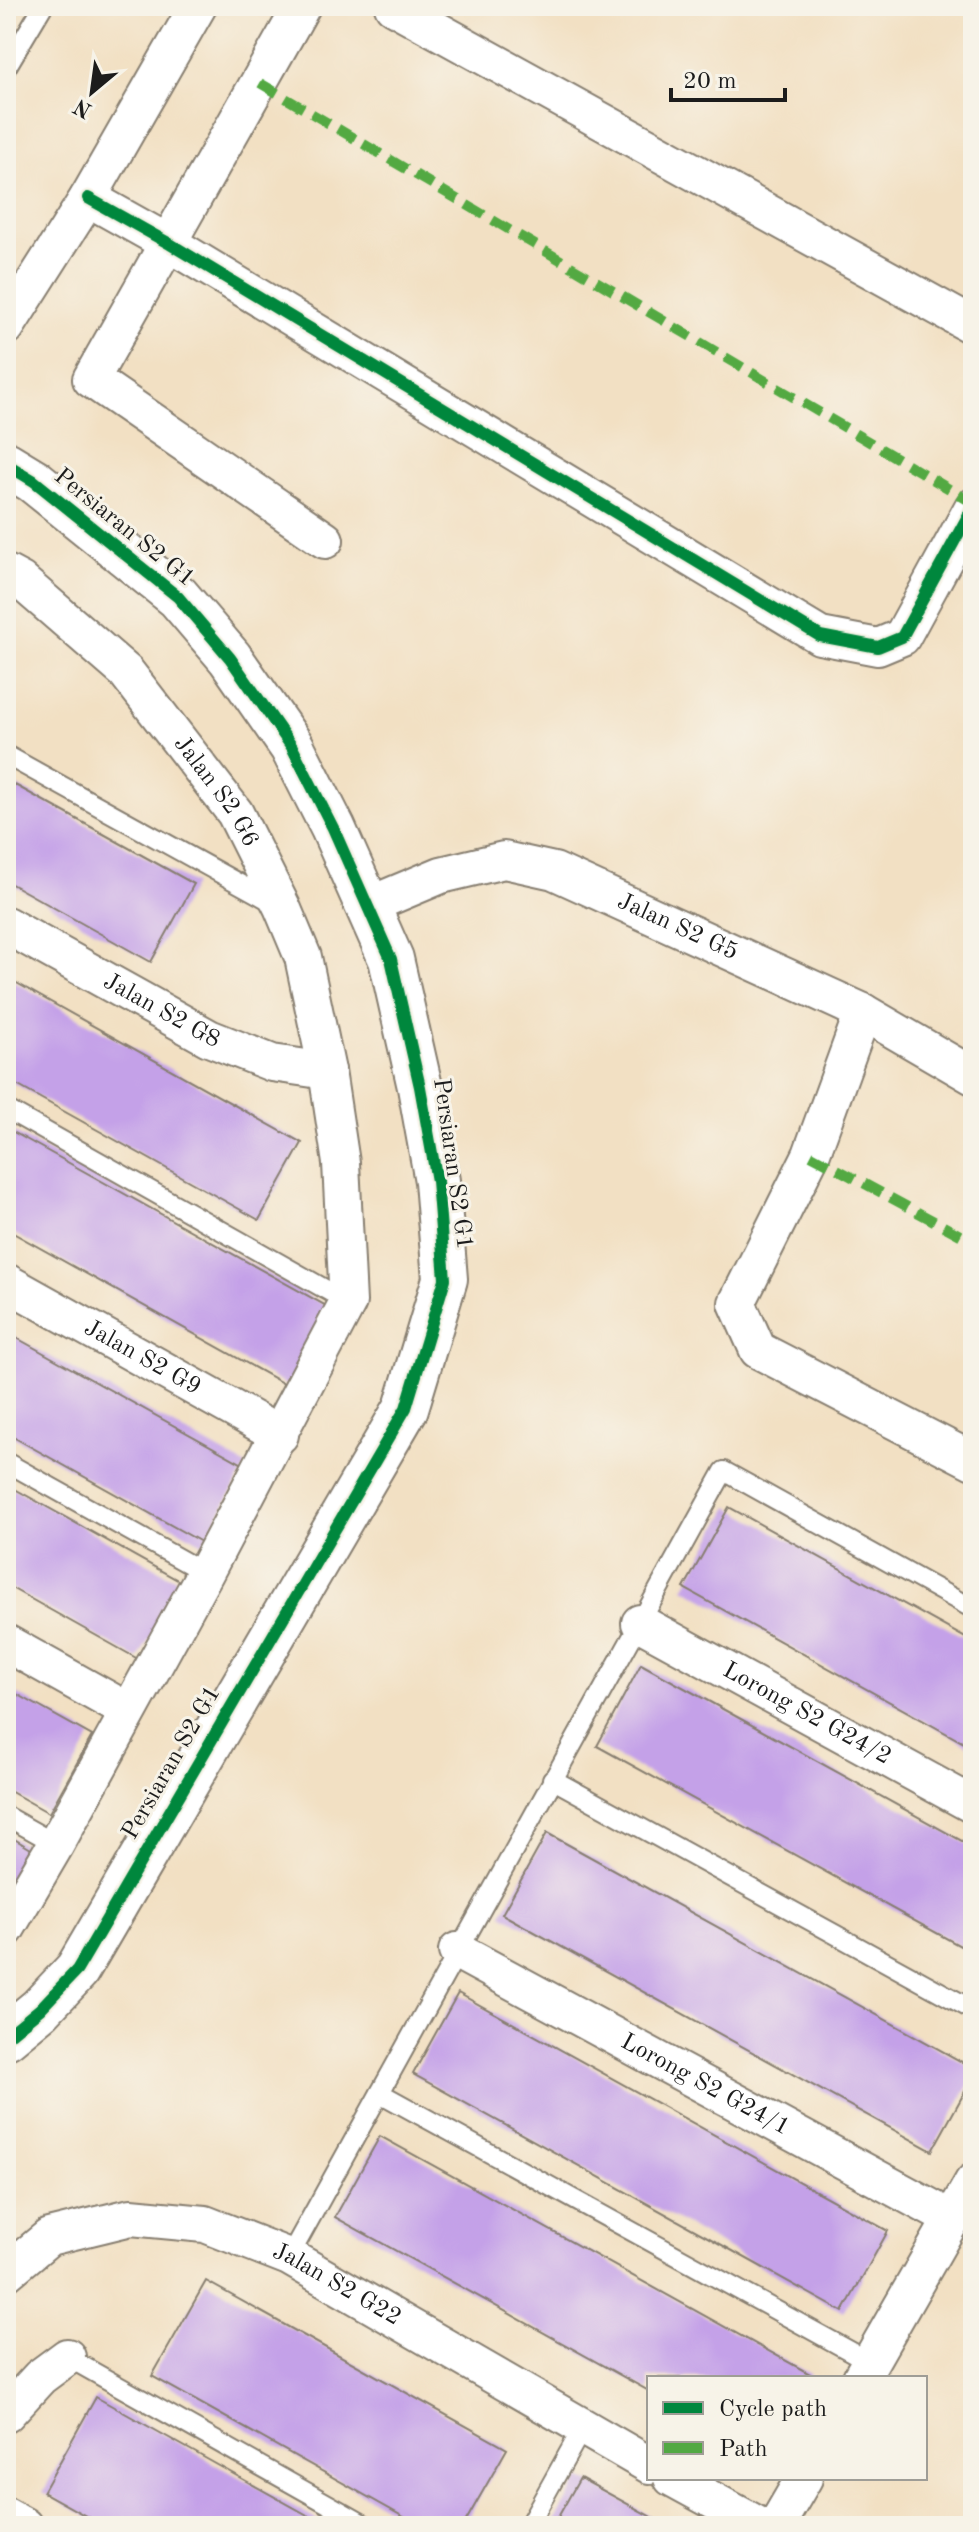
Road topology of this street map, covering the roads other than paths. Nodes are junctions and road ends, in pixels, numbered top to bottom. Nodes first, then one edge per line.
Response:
1 (43, 6) edge
2 (198, 6) edge
3 (302, 6) edge
4 (393, 6) edge
5 (6, 68) edge
6 (88, 198) junction
7 (170, 244) junction
8 (973, 326) edge
9 (6, 327) edge
10 (6, 464) edge
11 (973, 507) edge
12 (325, 540) dead end
13 (6, 573) edge
14 (6, 755) edge
15 (367, 906) junction
16 (282, 907) junction
17 (6, 925) edge
18 (863, 1012) junction
19 (327, 1071) junction
20 (973, 1076) edge
21 (6, 1109) edge
22 (6, 1282) edge
23 (348, 1302) junction
24 (280, 1435) junction
25 (973, 1461) edge
26 (6, 1462) edge
27 (205, 1573) junction
28 (973, 1609) edge
29 (640, 1623) junction
30 (6, 1643) edge
31 (128, 1711) junction
32 (552, 1779) junction
33 (973, 1805) edge
34 (6, 1816) edge
35 (56, 1844) junction
36 (6, 1929) edge
37 (457, 1951) junction
38 (973, 2010) edge
39 (6, 2037) edge
40 (380, 2093) junction
41 (973, 2182) edge
42 (952, 2219) junction
43 (289, 2257) junction
44 (6, 2273) edge
45 (67, 2357) joint
46 (865, 2370) edge
47 (6, 2414) edge
48 (582, 2429) junction
49 (647, 2464) edge
50 (676, 2480) edge
51 (803, 2480) edge
52 (6, 2516) edge
53 (24, 2526) edge
54 (367, 2526) edge
55 (528, 2526) edge
56 (760, 2526) edge
57 (776, 2526) edge

1 - 5 lane
2 - 6 street
3 - 7 street
4 - 8 street
6 - 7 street
6 - 9 street
7 - 11 street
7 - 12 street
10 - 15 street, Persiaran S2 G1
13 - 16 street, Jalan S2 G6
14 - 16 lane
15 - 18 street, Jalan S2 G5
15 - 39 street, Persiaran S2 G1
16 - 19 street, Jalan S2 G6
17 - 19 street, Jalan S2 G8
18 - 20 street, Jalan S2 G5
18 - 25 street
19 - 23 street, Jalan S2 G6
21 - 23 lane
22 - 24 street, Jalan S2 G9
23 - 24 street
24 - 27 street
26 - 27 lane
27 - 31 street
28 - 29 lane
29 - 32 lane
29 - 33 street, Lorong S2 G24/2
30 - 31 street
31 - 35 street
32 - 37 lane
32 - 38 lane
34 - 35 lane
35 - 36 street
37 - 40 lane
37 - 42 street, Lorong S2 G24/1
40 - 43 lane
40 - 46 lane
41 - 42 street
42 - 46 street
43 - 44 street, Jalan S2 G22
43 - 48 street, Jalan S2 G22
45 - 47 street
45 - 54 lane
48 - 49 street, Jalan S2 G22
48 - 55 lane
50 - 56 street
51 - 57 street
52 - 53 street

